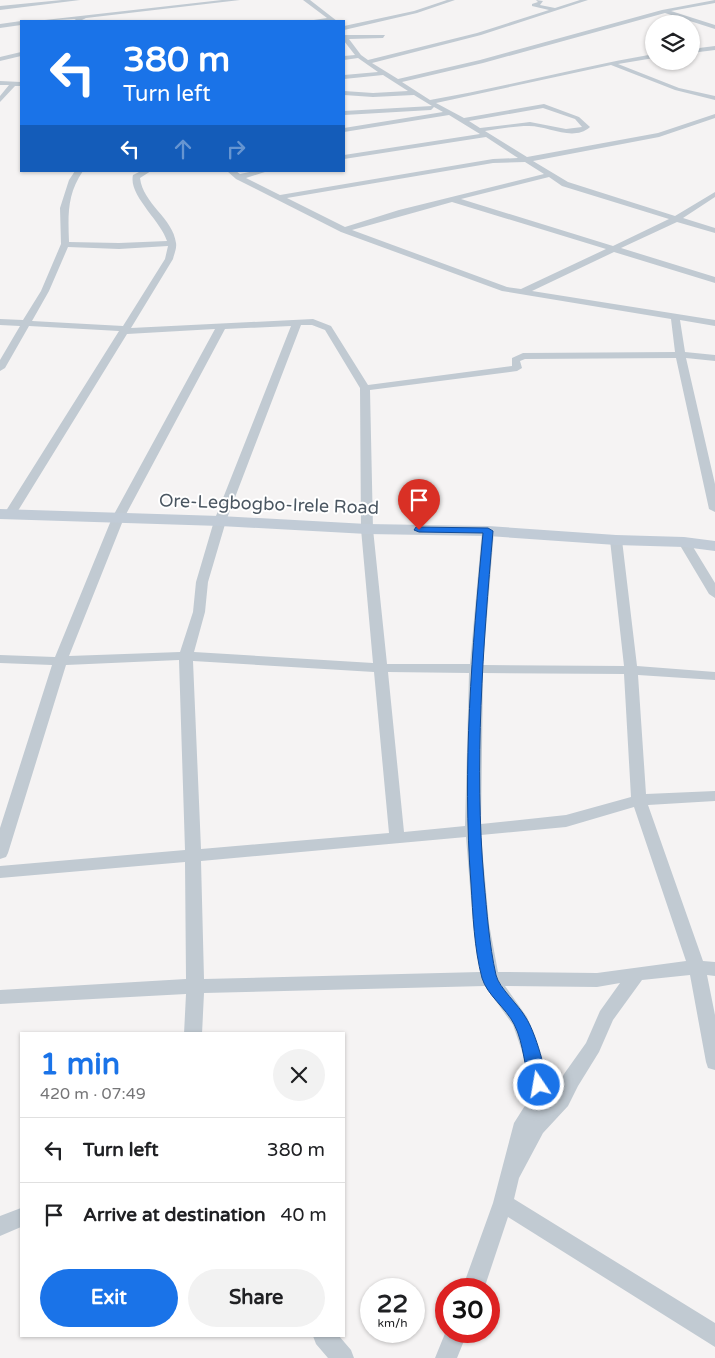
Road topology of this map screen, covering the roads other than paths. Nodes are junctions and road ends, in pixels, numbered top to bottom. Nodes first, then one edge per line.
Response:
1 (77, 0) edge
2 (237, 0) edge
3 (306, 0) edge
4 (452, 0) edge
5 (540, 0) edge
6 (585, 0) edge
7 (701, 0) edge
8 (713, 2) edge
9 (0, 8) edge
10 (556, 10) junction
11 (664, 11) junction
12 (85, 16) junction
13 (48, 20) edge
14 (78, 20) edge
15 (333, 20) edge
16 (20, 24) edge
17 (0, 26) edge
18 (715, 27) edge
19 (345, 28) edge
20 (383, 36) dead end
21 (345, 37) edge
22 (345, 38) edge
23 (715, 48) edge
24 (700, 50) edge
25 (20, 53) edge
26 (359, 56) junction
27 (645, 57) edge
28 (345, 58) edge
29 (0, 59) edge
30 (368, 62) junction
31 (610, 62) junction
32 (384, 73) junction
33 (345, 77) edge
34 (398, 81) junction
35 (0, 83) edge
36 (13, 84) junction
37 (20, 84) edge
38 (345, 93) edge
39 (415, 93) junction
40 (715, 98) edge
41 (0, 100) edge
42 (430, 102) junction
43 (439, 108) junction
44 (345, 112) edge
45 (450, 113) junction
46 (715, 116) edge
47 (463, 120) junction
48 (345, 130) edge
49 (480, 130) junction
50 (487, 135) junction
51 (345, 157) edge
52 (524, 160) junction
53 (78, 172) edge
54 (145, 172) edge
55 (232, 172) edge
56 (260, 172) edge
57 (548, 175) junction
58 (239, 177) junction
59 (715, 194) edge
60 (280, 197) junction
61 (452, 199) junction
62 (676, 219) junction
63 (344, 230) junction
64 (715, 231) edge
65 (65, 244) junction
66 (172, 244) junction
67 (610, 249) junction
68 (715, 280) edge
69 (524, 290) junction
70 (674, 317) junction
71 (0, 322) edge
72 (27, 323) junction
73 (297, 323) junction
74 (715, 323) edge
75 (222, 326) junction
76 (126, 330) junction
77 (680, 355) junction
78 (715, 358) edge
79 (0, 368) edge
80 (364, 388) junction
81 (715, 508) edge
82 (5, 514) edge
83 (118, 518) junction
84 (220, 521) junction
85 (367, 529) junction
86 (488, 531) junction
87 (616, 540) junction
88 (684, 542) junction
89 (715, 546) edge
90 (715, 594) edge
91 (186, 656) junction
92 (0, 658) edge
93 (60, 661) junction
94 (382, 668) junction
95 (476, 668) junction
96 (630, 670) junction
97 (715, 676) edge
98 (715, 796) edge
99 (639, 800) junction
100 (473, 830) junction
101 (397, 838) junction
102 (0, 854) edge
103 (193, 854) junction
104 (0, 872) edge
105 (706, 968) edge
106 (637, 974) junction
107 (490, 979) junction
108 (195, 986) junction
109 (0, 997) edge
110 (193, 1032) edge
111 (715, 1062) edge
112 (509, 1176) junction
113 (503, 1203) junction
114 (20, 1217) edge
115 (0, 1226) edge
116 (477, 1278) edge
117 (715, 1336) edge
118 (325, 1337) edge
119 (452, 1343) edge
120 (343, 1358) edge
121 (446, 1358) edge

1 - 9 street
2 - 12 street
3 - 15 street
4 - 19 street
5 - 10 street
6 - 10 street
7 - 8 street
8 - 11 street
10 - 30 street
11 - 18 street
11 - 34 street
12 - 13 street
12 - 14 street
16 - 17 street
20 - 21 street
22 - 26 street
23 - 24 street
25 - 29 street
26 - 28 street
26 - 30 street
27 - 31 street
30 - 32 street
31 - 40 street
31 - 42 street
32 - 33 street
32 - 34 street
34 - 39 street
35 - 36 street
36 - 37 street
36 - 41 street
38 - 39 street
39 - 42 street
42 - 43 street
43 - 44 street
43 - 45 street
45 - 47 street
45 - 48 street
46 - 52 street
47 - 49 street
47 - 49 street
49 - 50 street
50 - 51 street
50 - 52 street
52 - 57 street
52 - 60 street
53 - 65 street
54 - 66 street
55 - 58 street
56 - 58 street
57 - 61 street
57 - 62 street
58 - 60 street
59 - 62 street
60 - 63 street
61 - 63 street
61 - 67 street
62 - 64 street
62 - 67 street
63 - 69 street
65 - 66 street
65 - 72 street
66 - 76 street
67 - 68 street
67 - 69 street
69 - 70 street
70 - 74 street
70 - 77 street
71 - 72 street
72 - 76 street
72 - 79 street
73 - 75 street
73 - 80 street
73 - 84 street
75 - 76 street
75 - 83 street
76 - 82 street
77 - 78 street
77 - 80 street
77 - 81 street
80 - 85 street
82 - 83 main road, Ore-Legbogbo-Irele Road
83 - 84 main road, Ore-Legbogbo-Irele Road
83 - 93 street
84 - 85 main road, Ore-Legbogbo-Irele Road
84 - 91 street
85 - 86 main road, Ore-Legbogbo-Irele Road
85 - 94 street
86 - 87 main road, Ore-Legbogbo-Irele Road
86 - 95 street
87 - 88 main road, Ore-Legbogbo-Irele Road
87 - 96 street
88 - 89 main road, Ore-Legbogbo-Irele Road
88 - 90 street
91 - 93 street
91 - 94 street
91 - 103 street
92 - 93 street
93 - 102 street
94 - 95 street
94 - 101 street
95 - 96 street
95 - 100 street
96 - 97 street
96 - 99 street
98 - 99 street
99 - 100 street
99 - 105 street
100 - 101 street
100 - 107 street
101 - 103 street
103 - 104 street
103 - 108 street
105 - 106 street
105 - 111 street
106 - 107 street
106 - 112 street
107 - 108 street
107 - 112 street
108 - 109 street
108 - 110 street
112 - 113 street
113 - 116 street
113 - 117 street
114 - 115 street
118 - 120 street
119 - 121 street

